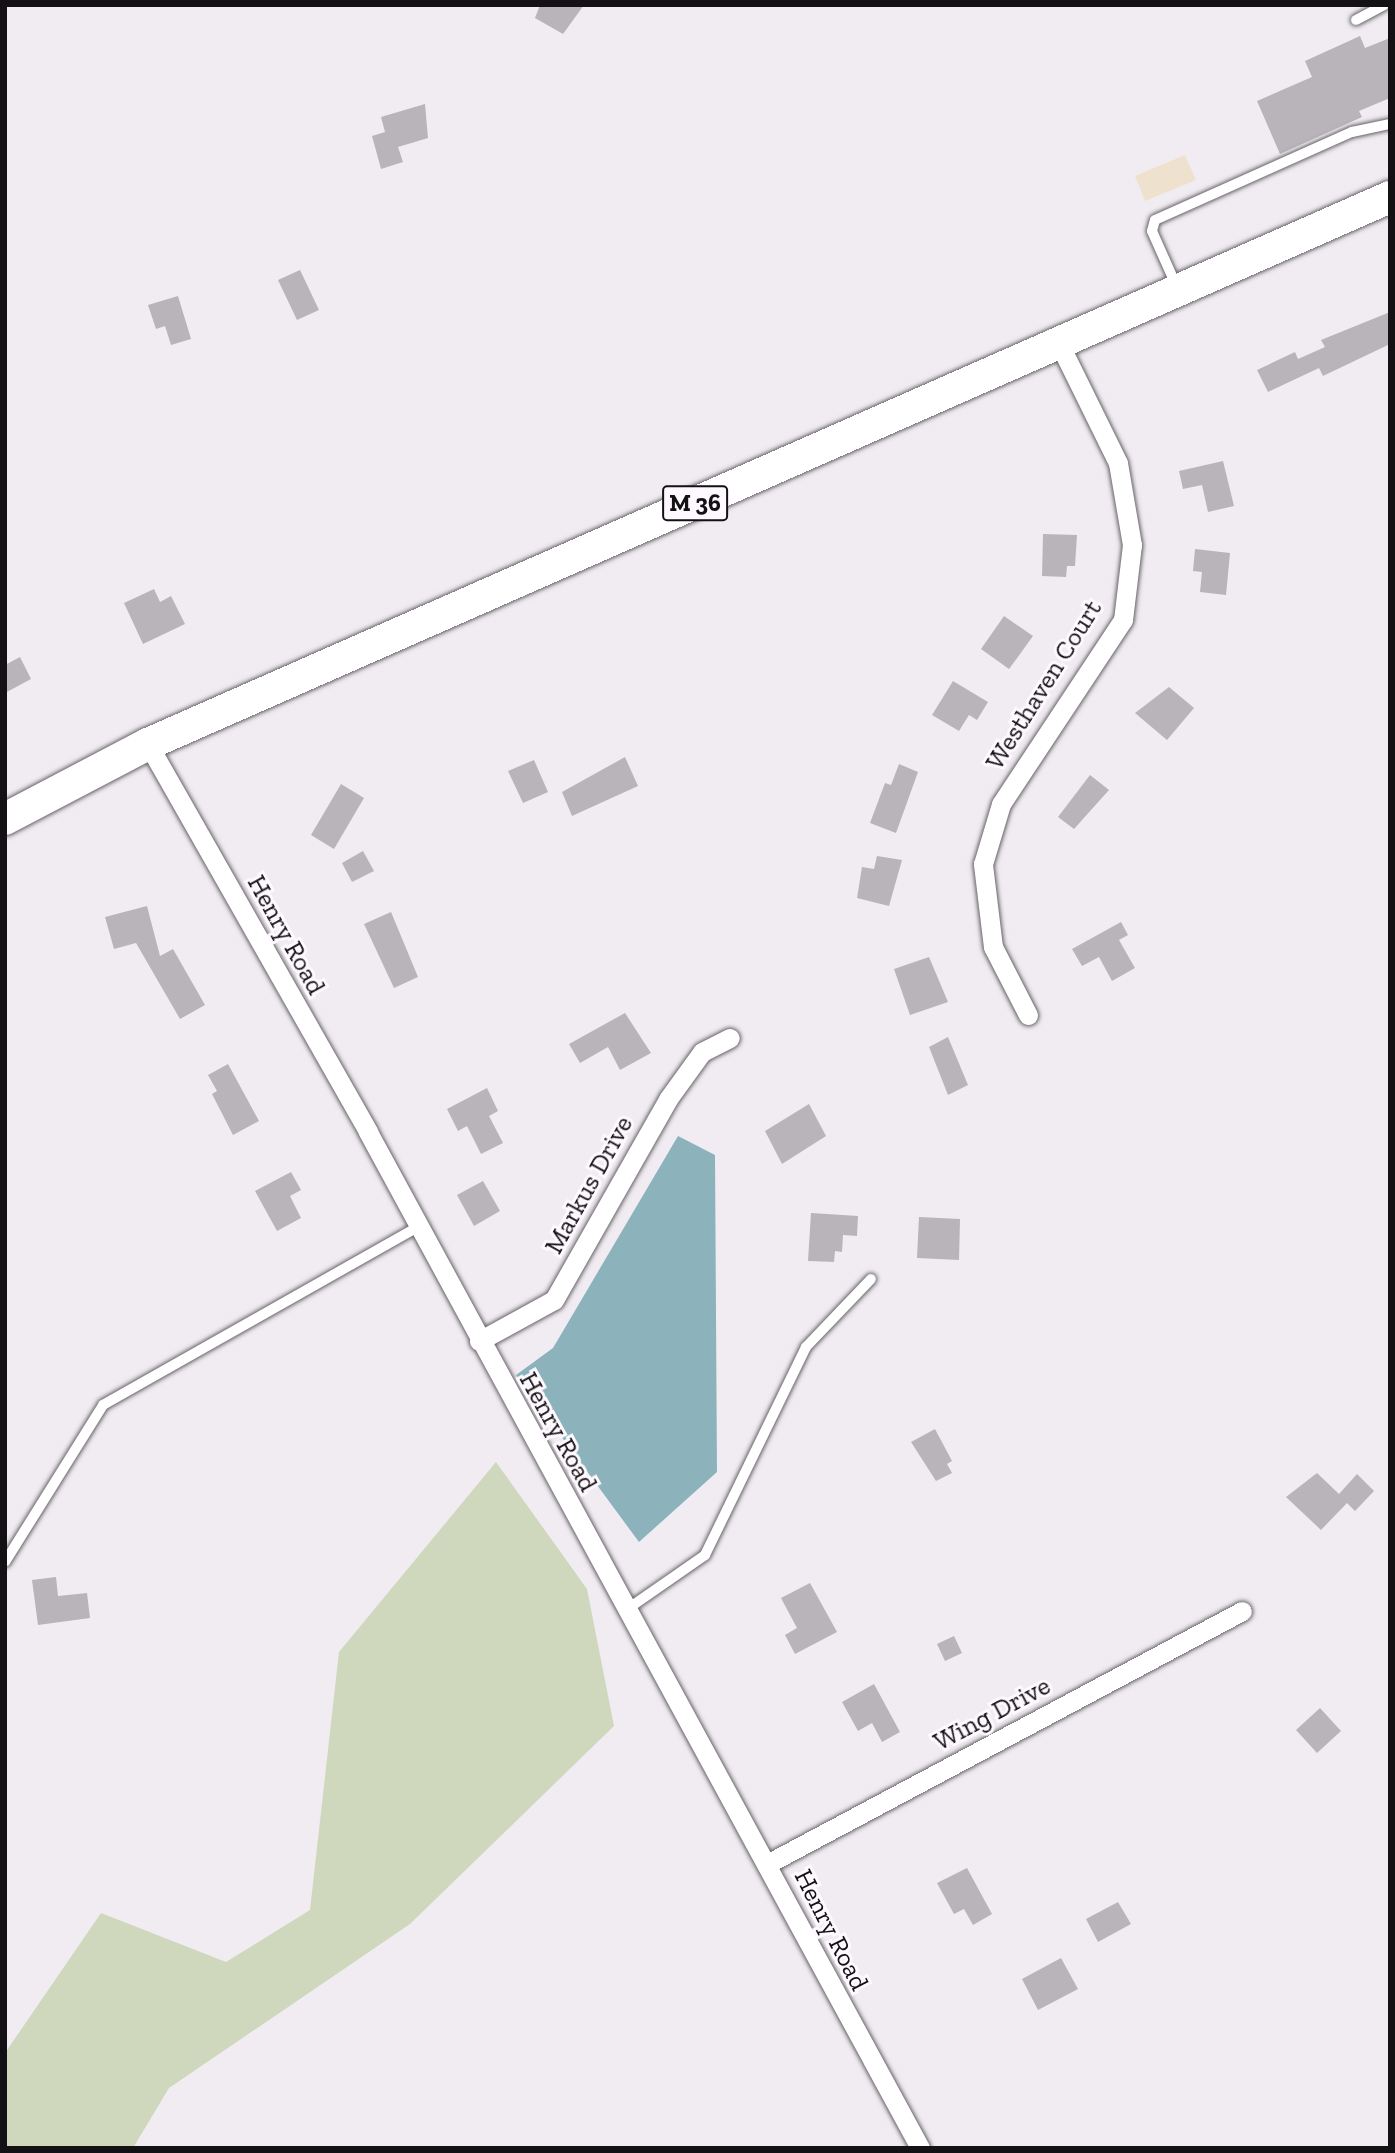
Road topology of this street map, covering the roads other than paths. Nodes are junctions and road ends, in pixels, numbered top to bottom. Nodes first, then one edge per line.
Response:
1 (1384, 5) edge
2 (1356, 20) dead end
3 (1390, 124) edge
4 (1390, 197) edge
5 (1178, 290) junction
6 (1059, 343) junction
7 (148, 744) junction
8 (5, 819) edge
9 (1028, 1015) dead end
10 (730, 1038) dead end
11 (418, 1227) junction
12 (871, 1279) dead end
13 (479, 1341) junction
14 (5, 1562) edge
15 (625, 1611) junction
16 (1242, 1611) dead end
17 (767, 1864) junction
18 (920, 2148) edge

1 - 2 lane
3 - 5 lane
4 - 5 main road, M 36
5 - 6 main road, M 36
6 - 7 main road, M 36
6 - 9 street, Westhaven Court
7 - 8 main road, M 36
7 - 11 street, Henry Road
10 - 13 street, Markus Drive
11 - 13 street, Henry Road
11 - 14 lane
12 - 15 lane
13 - 15 street, Henry Road
15 - 17 street, Henry Road
16 - 17 street, Wing Drive
17 - 18 street, Henry Road

